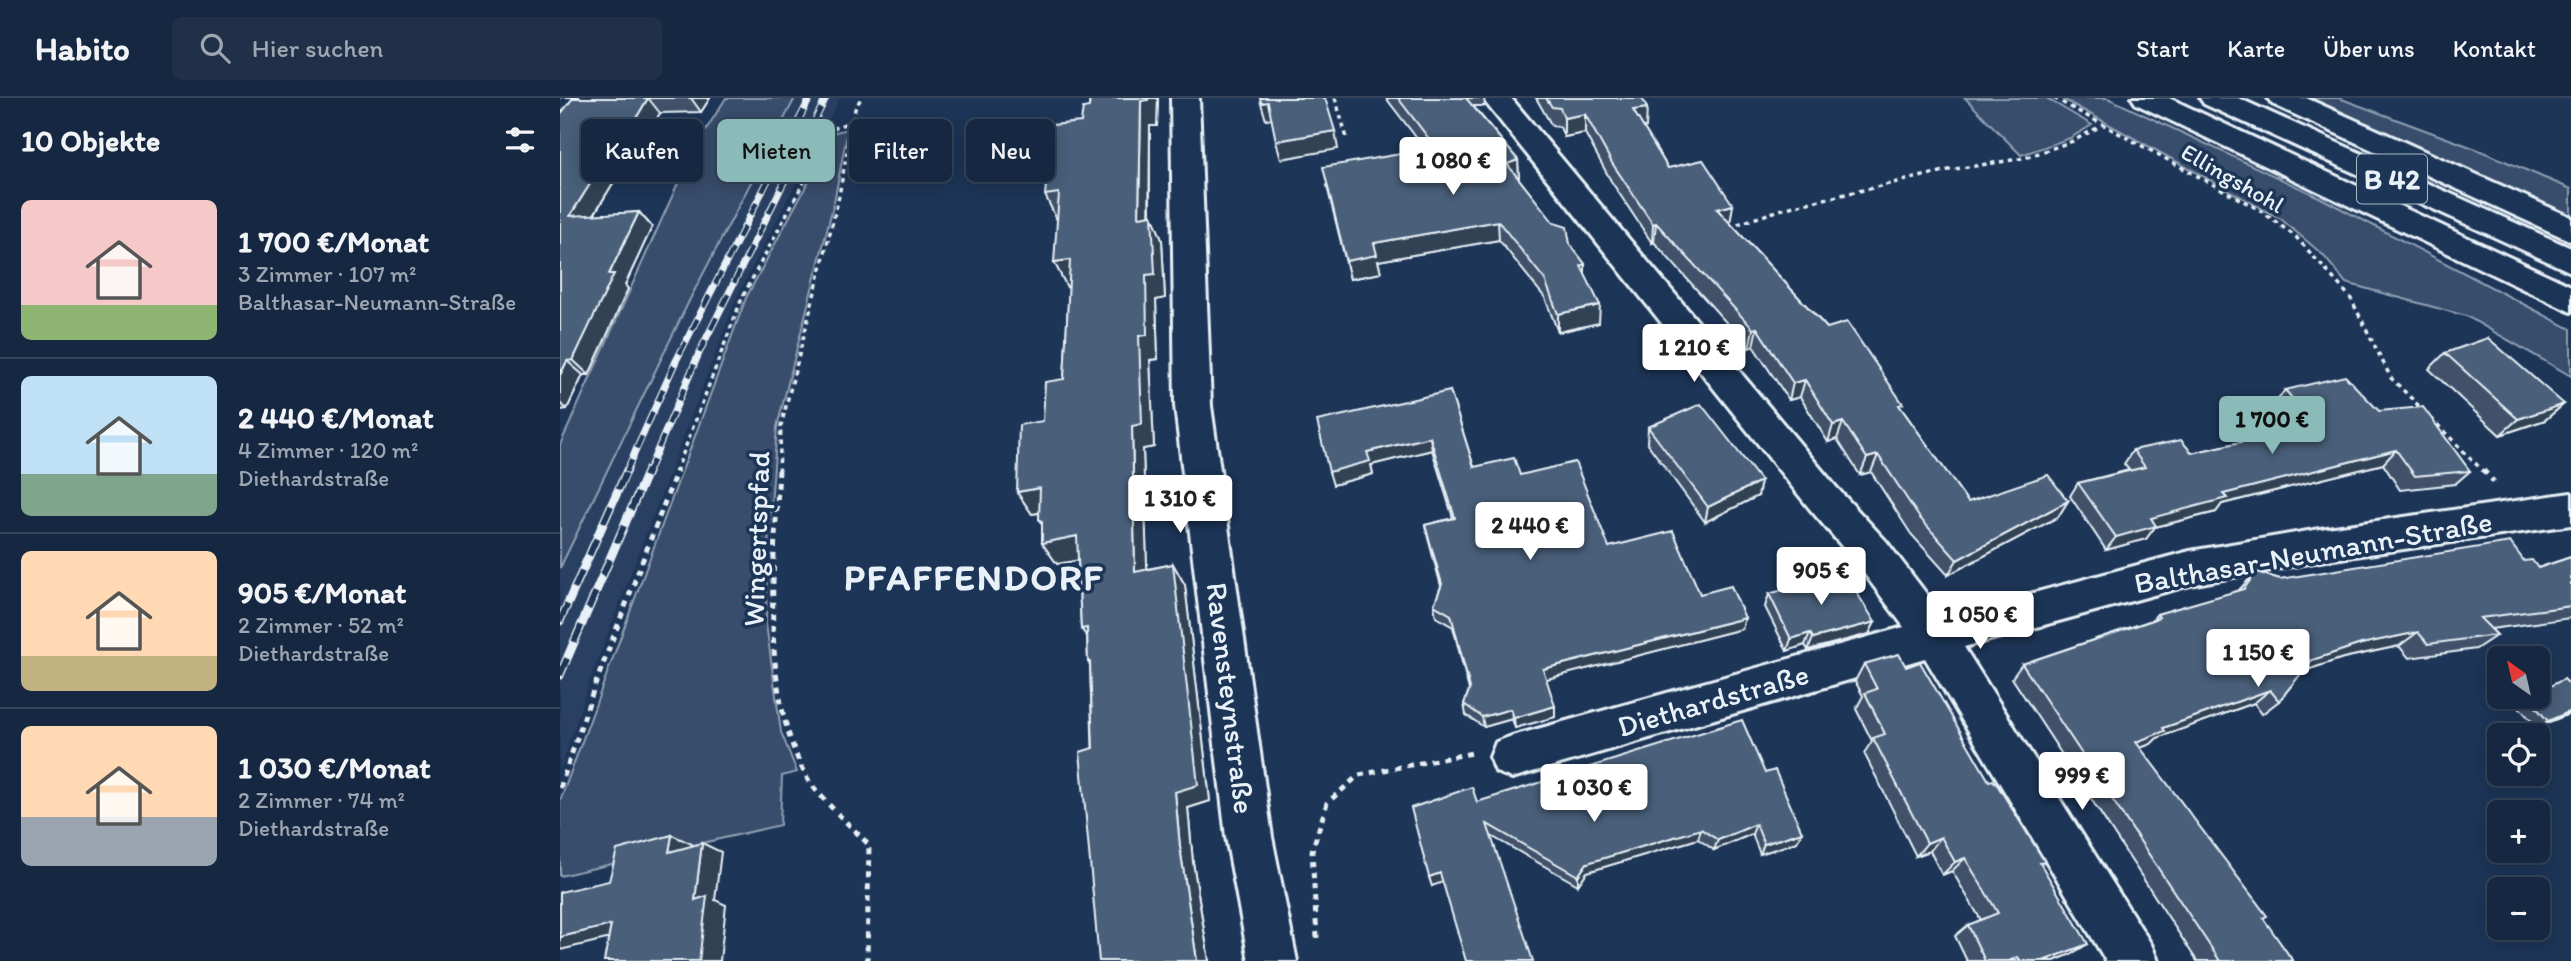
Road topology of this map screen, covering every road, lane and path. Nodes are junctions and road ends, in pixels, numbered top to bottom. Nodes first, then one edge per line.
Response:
1 (563, 98) edge
2 (860, 98) edge
3 (1185, 98) edge
4 (1335, 98) edge
5 (1496, 98) edge
6 (2054, 98) edge
7 (2146, 98) edge
8 (2214, 98) edge
9 (2282, 98) edge
10 (560, 103) edge
11 (853, 119) edge
12 (849, 122) edge
13 (2102, 126) junction
14 (849, 138) edge
15 (1347, 138) dead end
16 (1717, 230) edge
17 (2571, 230) edge
18 (2571, 261) edge
19 (2571, 300) edge
20 (2571, 509) edge
21 (2525, 514) junction
22 (1935, 636) junction
23 (1512, 757) joint
24 (560, 788) edge
25 (1317, 947) dead end
26 (867, 961) edge
27 (1273, 961) edge
28 (2134, 961) edge

1 - 10 main road
2 - 11 path, Wingertspfad
3 - 27 main road, Ravensteynstraße
4 - 15 path
5 - 22 main road
6 - 13 path, Ellingshohl
7 - 19 main road, B 42
8 - 18 main road, B 42
9 - 17 main road
12 - 24 path
13 - 16 path
13 - 21 path, Ellingshohl
14 - 26 path, Wingertspfad
20 - 21 main road, Balthasar-Neumann-Straße
21 - 22 main road, Balthasar-Neumann-Straße
22 - 23 main road, Diethardstraße
22 - 28 main road
23 - 25 path

